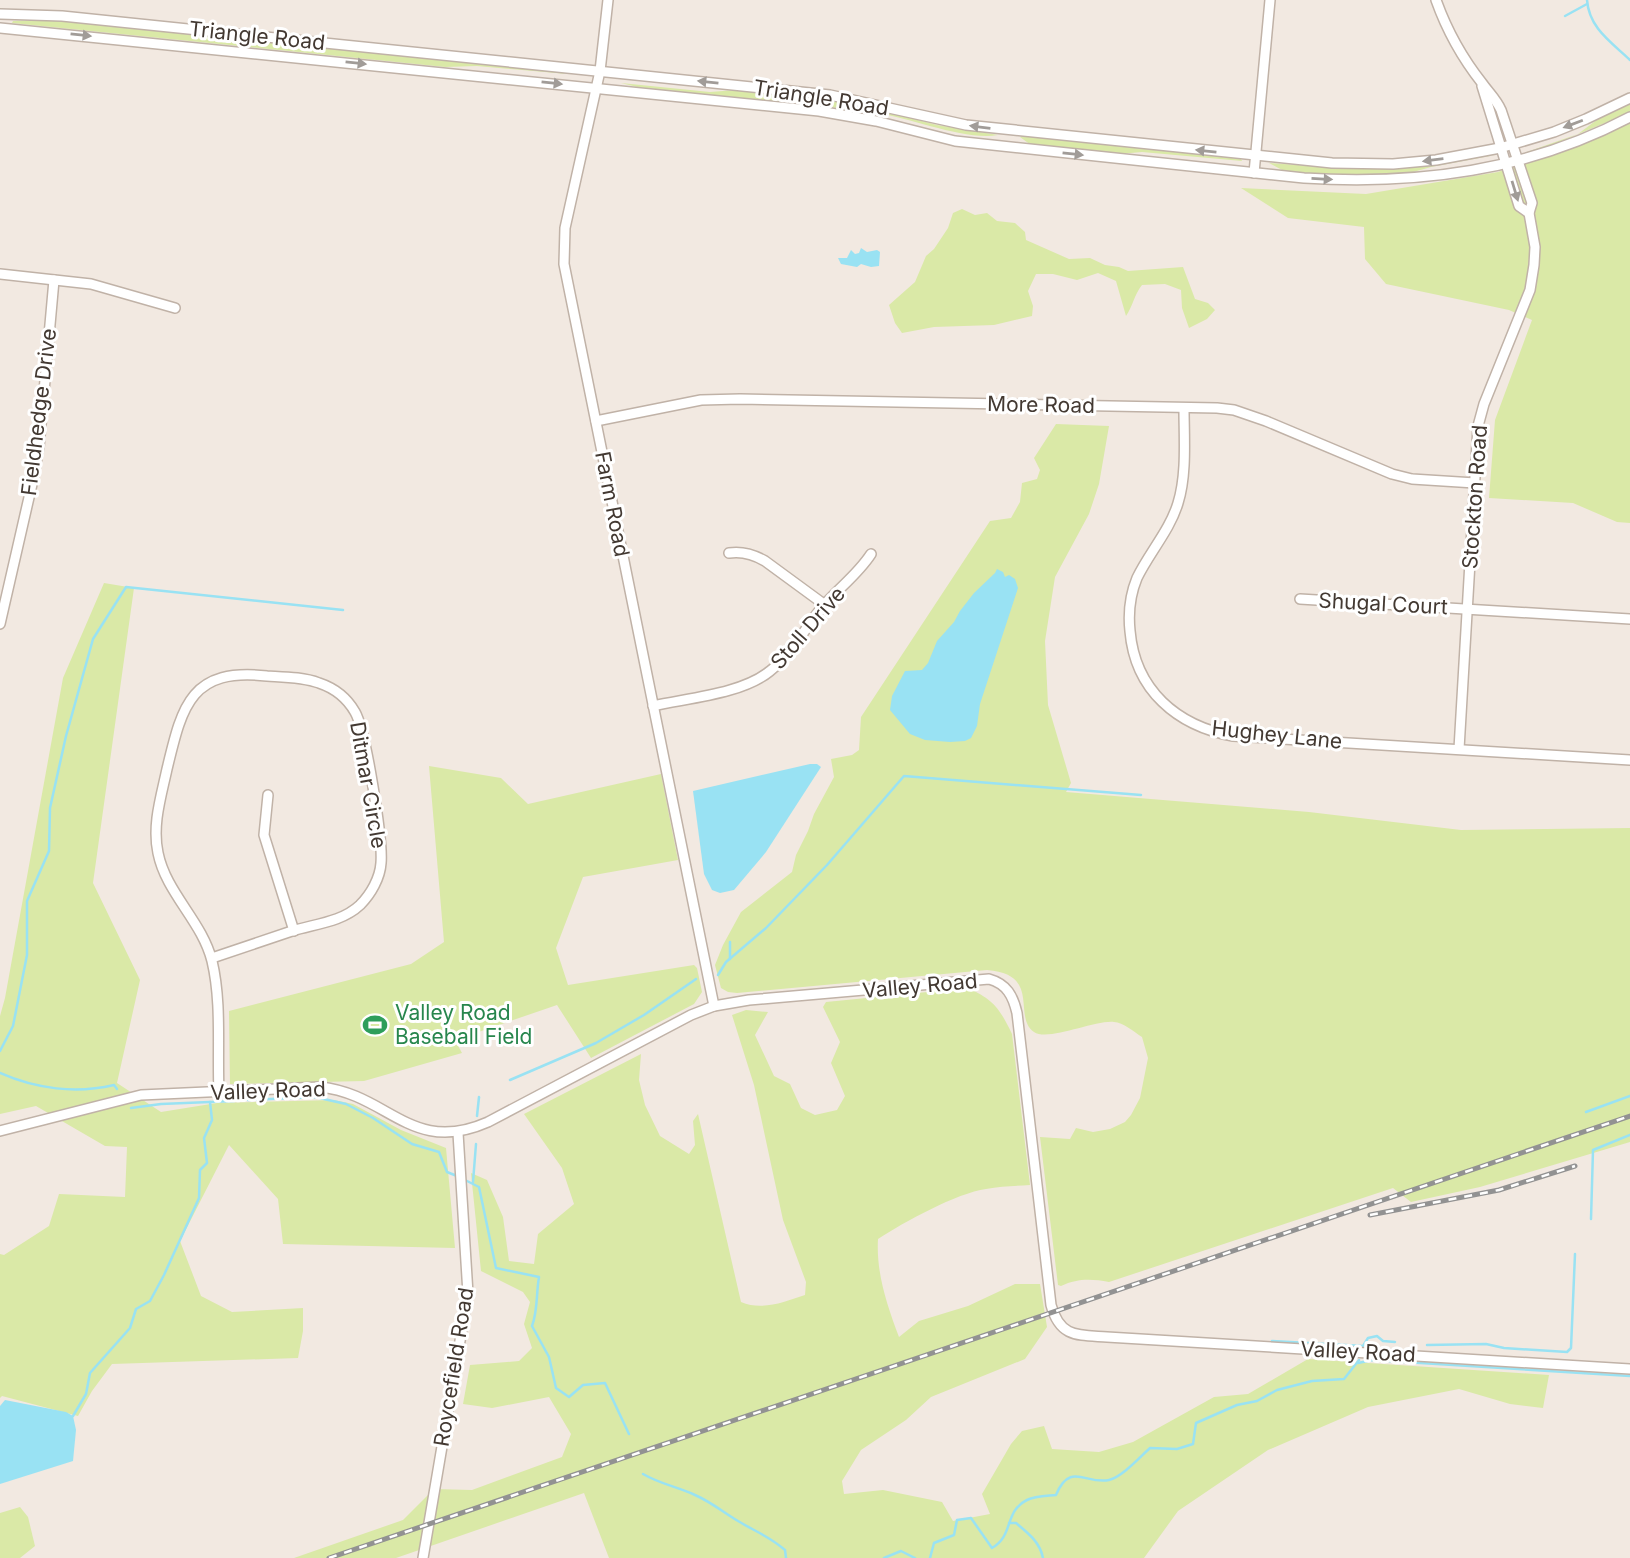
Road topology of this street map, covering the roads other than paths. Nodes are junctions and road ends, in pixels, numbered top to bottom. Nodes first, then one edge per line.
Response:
1 (608, 0) edge
2 (1270, 0) edge
3 (1436, 0) edge
4 (0, 14) edge
5 (0, 28) edge
6 (600, 71) junction
7 (1481, 83) junction
8 (596, 87) junction
9 (1630, 98) edge
10 (1630, 117) edge
11 (1513, 144) junction
12 (1500, 148) junction
13 (1255, 156) junction
14 (1518, 160) junction
15 (1506, 164) junction
16 (1254, 173) junction
17 (1529, 213) junction
18 (0, 274) edge
19 (54, 280) junction
20 (175, 308) dead end
21 (1184, 408) junction
22 (596, 421) junction
23 (1475, 483) junction
24 (729, 553) dead end
25 (871, 554) dead end
26 (1300, 599) dead end
27 (825, 605) junction
28 (1467, 609) junction
29 (1630, 619) edge
30 (0, 624) edge
31 (653, 706) junction
32 (1459, 749) junction
33 (1630, 760) edge
34 (268, 795) dead end
35 (294, 931) junction
36 (212, 958) junction
37 (714, 1006) junction
38 (219, 1093) junction
39 (0, 1131) edge
40 (458, 1133) junction
41 (1630, 1369) edge
42 (424, 1558) edge

1 - 6 street, Farm Road
2 - 13 street
3 - 7 street, Stockton Road
4 - 6 street, Triangle Road
5 -> 8 street, Triangle Road
6 - 8 street, Farm Road
13 -> 6 street, Triangle Road
7 - 11 street, Stockton Road
7 - 12 street, Stockton Road
8 -> 16 street, Triangle Road
8 - 22 street, Farm Road
9 -> 11 street, Triangle Road
10 - 14 street, Triangle Road
11 - 12 street, Triangle Road
11 - 14 street, Stockton Road
12 -> 13 street, Triangle Road
12 - 15 street, Stockton Road
13 - 16 street
14 - 15 street, Triangle Road
14 - 17 street, Stockton Road
16 -> 15 street, Triangle Road
15 -> 17 street, Stockton Road
17 - 23 street, Stockton Road
18 - 19 street
19 - 20 street
19 - 30 street, Fieldhedge Drive
21 - 22 street, More Road
21 - 23 street, More Road
21 - 32 street, Hughey Lane
22 - 31 street, Farm Road
23 - 28 street, Stockton Road
24 - 27 street
25 - 27 street, Stoll Drive
26 - 28 street, Shugal Court
27 - 31 street, Stoll Drive
28 - 29 street, Shugal Court
28 - 32 street, Stockton Road
31 - 37 street, Farm Road
32 - 33 street, Hughey Lane
34 - 35 street
35 - 36 street, Ditmar Circle
35 - 36 street, Ditmar Circle
36 - 38 street, Ditmar Circle
37 - 40 street, Valley Road
37 - 41 street, Valley Road
38 - 39 street, Valley Road
38 - 40 street, Valley Road
40 - 42 street, Roycefield Road

